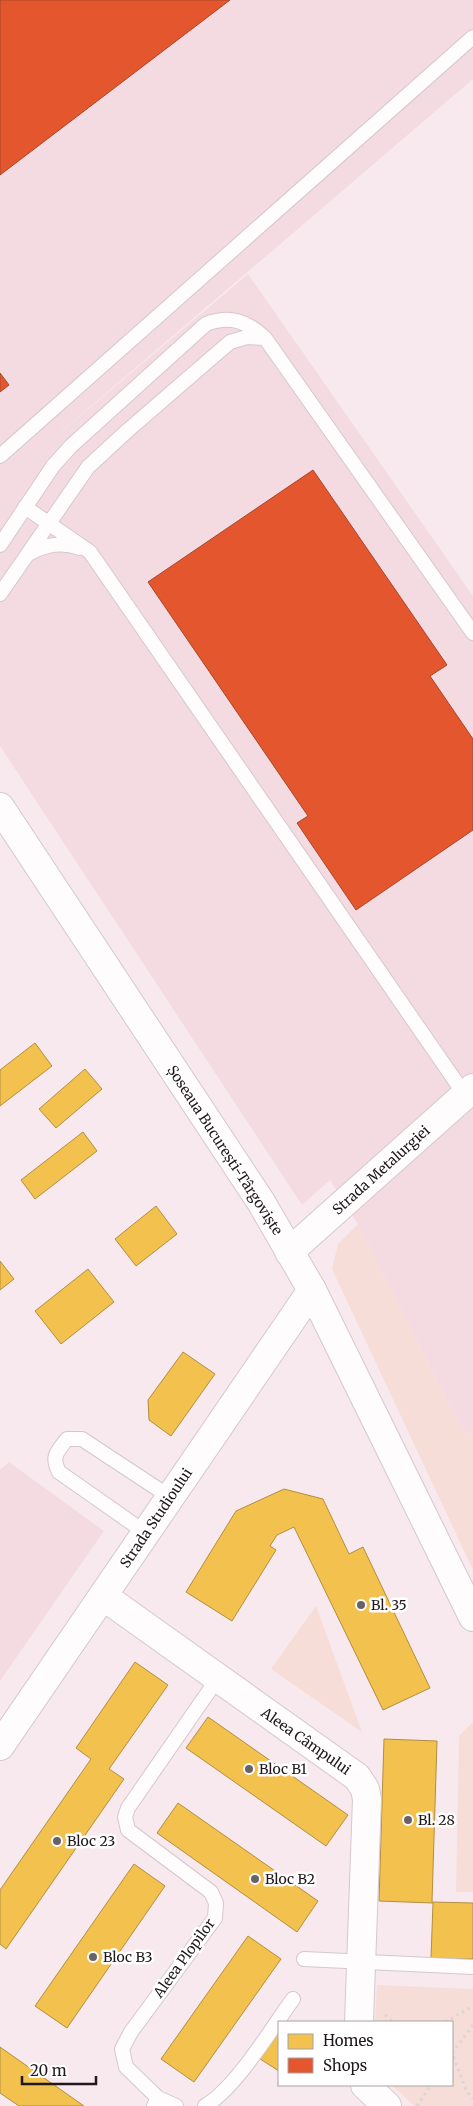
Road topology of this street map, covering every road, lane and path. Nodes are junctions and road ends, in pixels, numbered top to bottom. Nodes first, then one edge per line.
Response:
1 (473, 37) edge
2 (265, 338) junction
3 (0, 456) edge
4 (25, 507) junction
5 (50, 524) junction
6 (1, 542) edge
7 (90, 552) junction
8 (30, 553) junction
9 (0, 594) edge
10 (473, 633) edge
11 (0, 807) edge
12 (469, 1091) edge
13 (290, 1252) junction
14 (312, 1290) junction
15 (170, 1498) junction
16 (146, 1533) junction
17 (102, 1596) junction
18 (473, 1617) edge
19 (218, 1678) junction
20 (0, 1746) edge
21 (304, 1959) dead end
22 (361, 1962) junction
23 (473, 1967) edge
24 (293, 1998) dead end
25 (473, 2006) edge
26 (359, 2021) edge
27 (447, 2021) edge
28 (473, 2025) edge
29 (453, 2052) edge
30 (453, 2056) edge
31 (366, 2086) edge
32 (430, 2086) edge
33 (473, 2099) edge
34 (156, 2102) edge
35 (176, 2106) edge
36 (205, 2106) edge
37 (387, 2106) edge
38 (417, 2106) edge

1 - 3 lane
2 - 4 lane
2 - 5 lane
2 - 10 lane
4 - 5 lane
4 - 6 lane
5 - 7 lane
5 - 8 lane
7 - 8 lane
7 - 12 lane
8 - 9 lane
11 - 13 street, Șoseaua București-Târgoviște
12 - 13 street, Strada Metalurgiei
13 - 14 street, Șoseaua București-Târgoviște
14 - 15 street, Strada Studioului
14 - 18 street, Șoseaua București-Târgoviște
15 - 16 street, Strada Studioului
15 - 16 lane
16 - 17 street, Strada Studioului
17 - 19 street, Aleea Câmpului
17 - 20 street, Strada Studioului
19 - 22 street, Aleea Câmpului
19 - 34 lane, Aleea Plopilor
21 - 22 lane
22 - 23 lane
22 - 26 street, Aleea Câmpului
24 - 36 lane
25 - 27 path
28 - 29 path
30 - 33 path
31 - 37 street
32 - 38 path
34 - 35 lane

